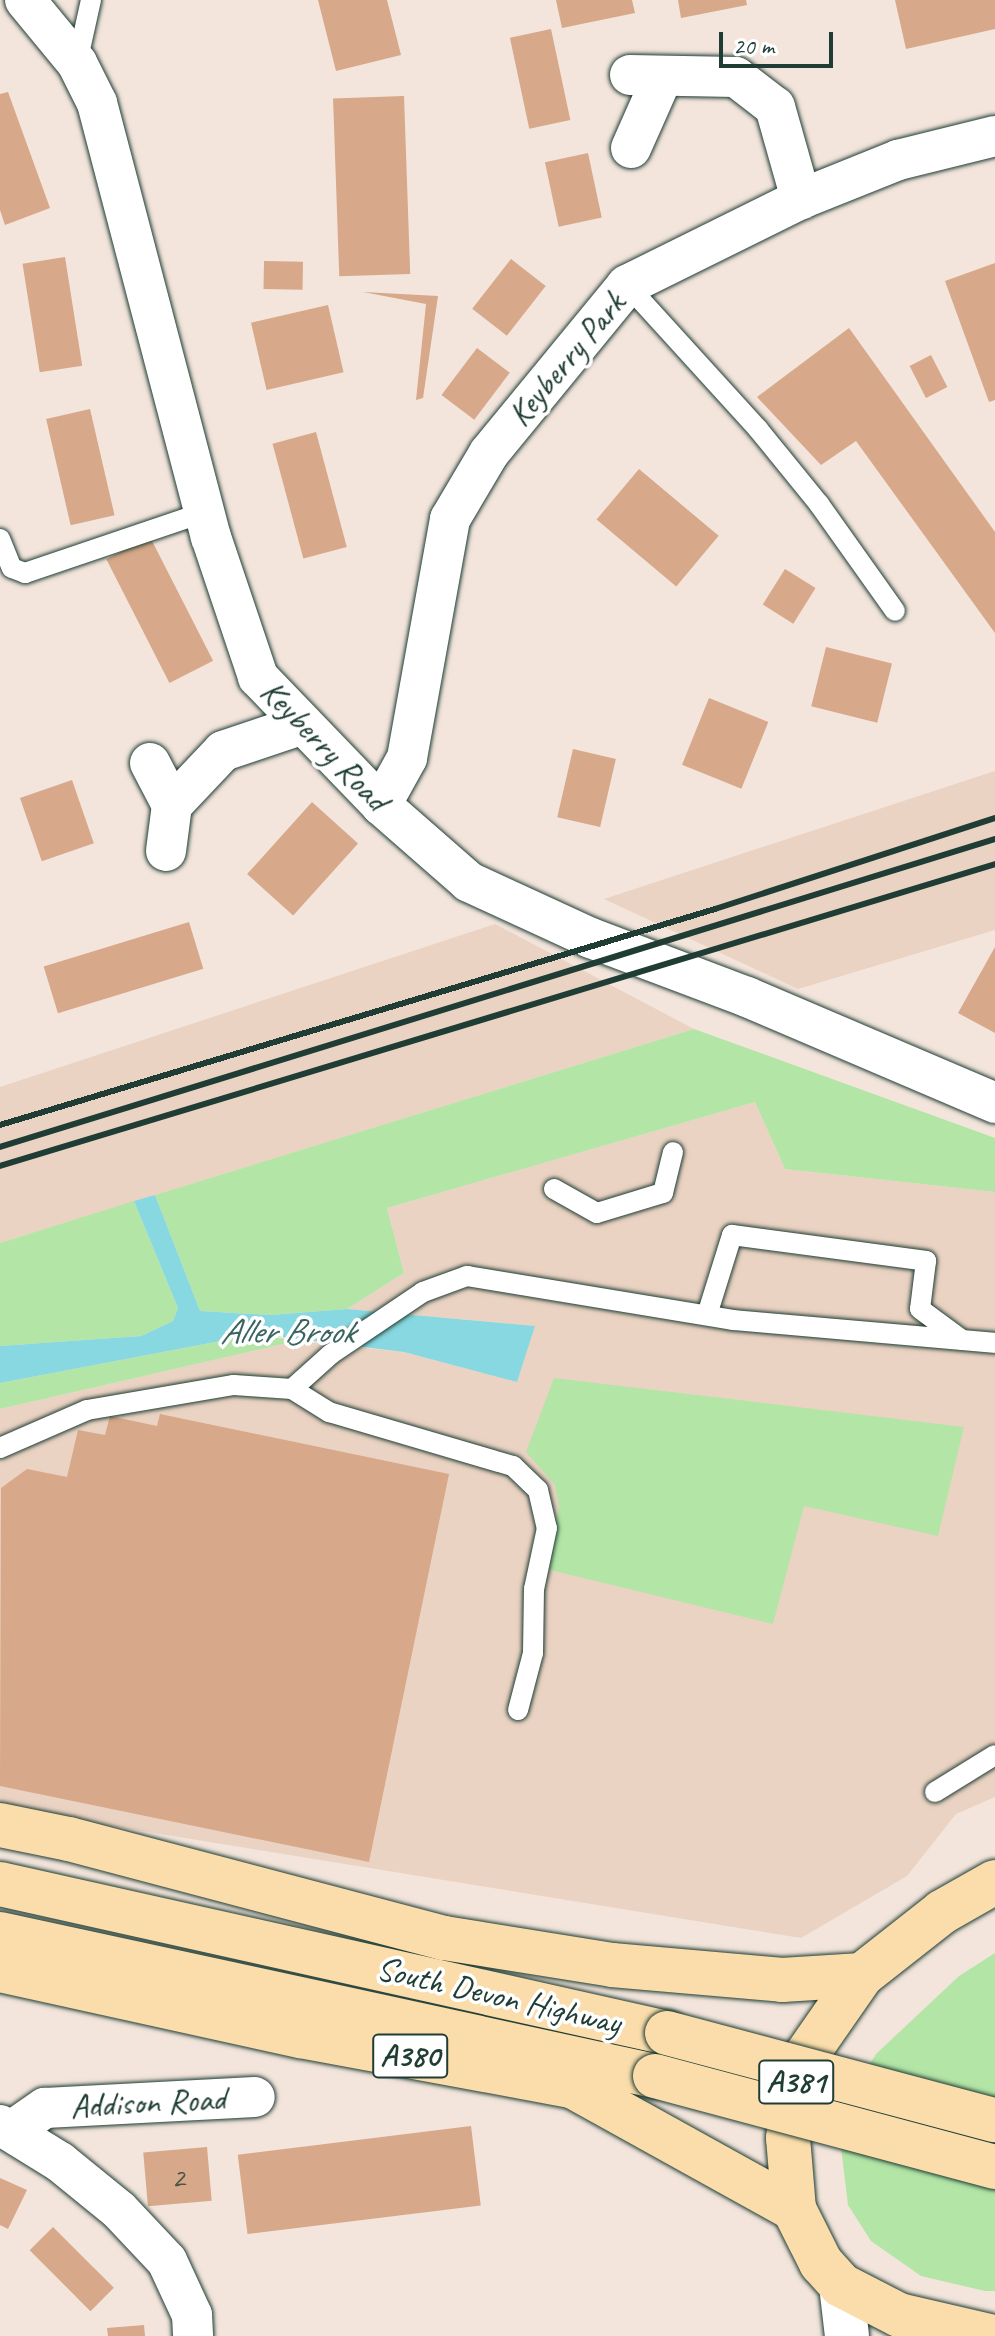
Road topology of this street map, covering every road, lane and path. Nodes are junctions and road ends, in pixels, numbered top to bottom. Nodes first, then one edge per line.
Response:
1 (25, 0) edge
2 (91, 0) edge
3 (77, 63) junction
4 (995, 136) edge
5 (631, 148) dead end
6 (801, 199) junction
7 (627, 285) junction
8 (205, 512) junction
9 (0, 539) edge
10 (895, 611) dead end
11 (303, 724) junction
12 (150, 763) dead end
13 (172, 805) junction
14 (381, 805) junction
15 (166, 851) dead end
16 (995, 1103) edge
17 (673, 1152) dead end
18 (554, 1189) dead end
19 (707, 1315) junction
20 (964, 1341) junction
21 (995, 1343) edge
22 (292, 1389) junction
23 (0, 1448) edge
24 (518, 1710) dead end
25 (995, 1755) edge
26 (935, 1792) dead end
27 (0, 1825) edge
28 (995, 1882) edge
29 (0, 1884) edge
30 (0, 1934) edge
31 (0, 1970) edge
32 (862, 1975) junction
33 (255, 2097) dead end
34 (995, 2120) edge
35 (6, 2128) edge
36 (995, 2167) edge
37 (794, 2209) junction
38 (841, 2285) junction
39 (193, 2336) edge
40 (847, 2336) edge
41 (989, 2336) edge

1 - 3 street, Keyberry Road
2 - 3 lane
3 - 8 street, Keyberry Road
4 - 6 street, Keyberry Park
5 - 6 street
6 - 7 street, Keyberry Park
7 - 10 lane
7 - 14 street, Keyberry Park
8 - 9 lane
8 - 11 street, Keyberry Road
11 - 13 street
11 - 14 street, Keyberry Road
12 - 13 street
13 - 15 street
14 - 16 street, Keyberry Road
17 - 18 lane
19 - 20 lane
19 - 20 lane
19 - 22 lane
20 - 21 lane
22 - 23 lane
22 - 24 lane
25 - 26 lane
27 - 32 main road
28 - 32 main road, A381
29 - 34 main road, South Devon Highway / A380, bridge
30 - 36 main road, South Devon Highway / A380, bridge
31 - 37 main road, A380
32 - 37 main road, A381
33 - 35 street, Addison Road
35 - 39 street
37 - 38 main road, A381
38 - 40 street
38 - 41 main road, A381

